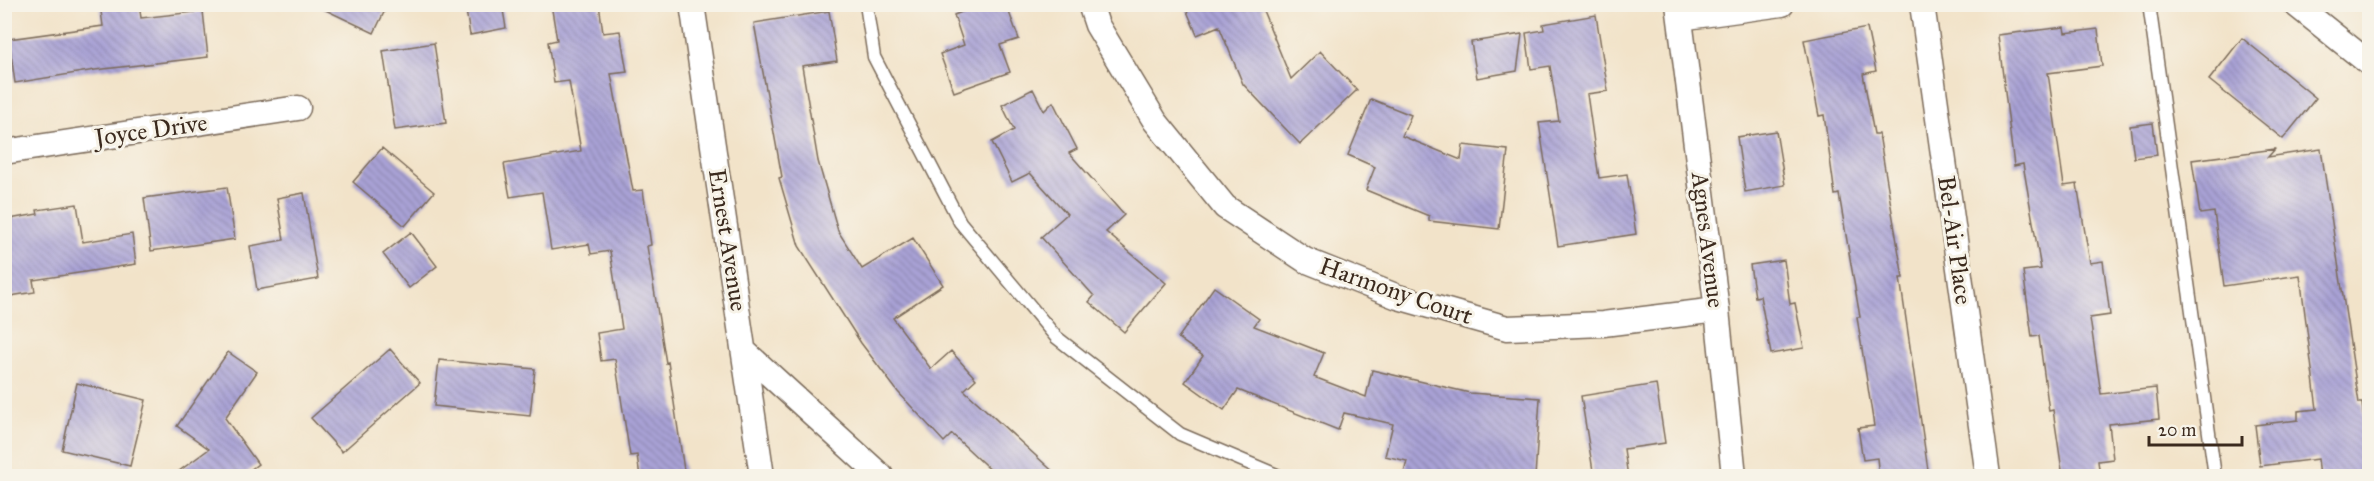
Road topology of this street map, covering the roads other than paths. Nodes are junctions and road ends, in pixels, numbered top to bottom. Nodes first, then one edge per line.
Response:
1 (692, 4) edge
2 (866, 4) edge
3 (1090, 4) edge
4 (1782, 4) edge
5 (1922, 4) edge
6 (2149, 4) edge
7 (2295, 4) edge
8 (1679, 11) edge
9 (2370, 64) edge
10 (298, 108) dead end
11 (4, 152) edge
12 (1717, 310) junction
13 (745, 352) junction
14 (762, 477) edge
15 (882, 477) edge
16 (1279, 477) edge
17 (1734, 477) edge
18 (1988, 477) edge
19 (2215, 477) edge

1 - 13 street, Ernest Avenue
2 - 16 lane
3 - 12 street, Harmony Court
4 - 8 street
5 - 18 street, Bel-Air Place
6 - 19 lane
7 - 9 street
8 - 12 street, Agnes Avenue
10 - 11 street, Joyce Drive
12 - 17 street, Agnes Avenue
13 - 14 street, Ernest Avenue
13 - 15 street

